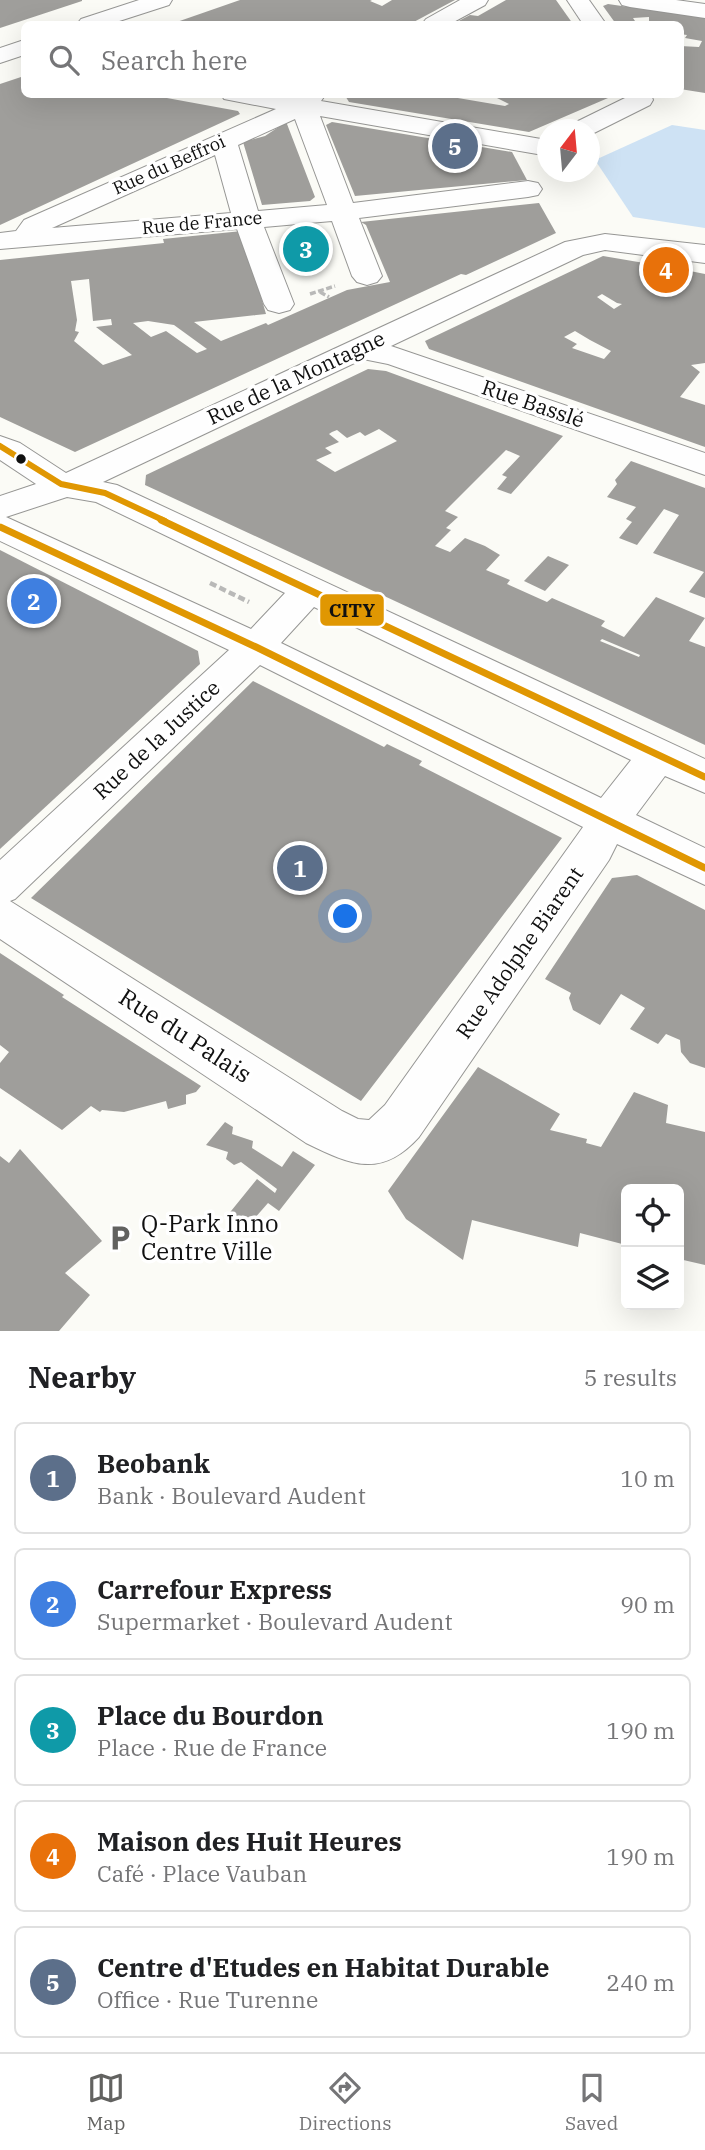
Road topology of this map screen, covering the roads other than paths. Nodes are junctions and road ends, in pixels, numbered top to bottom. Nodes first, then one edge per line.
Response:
1 (161, 0) edge
2 (477, 0) edge
3 (578, 0) edge
4 (630, 0) edge
5 (705, 11) edge
6 (98, 21) edge
7 (439, 21) edge
8 (592, 21) edge
9 (284, 98) edge
10 (637, 98) edge
11 (309, 100) edge
12 (599, 119) edge
13 (224, 141) junction
14 (537, 144) edge
15 (528, 189) dead end
16 (344, 212) junction
17 (247, 219) junction
18 (13, 240) edge
19 (705, 254) edge
20 (367, 276) road end
21 (279, 304) road end
22 (359, 349) junction
23 (0, 446) edge
24 (705, 465) edge
25 (65, 486) junction
26 (0, 508) edge
27 (0, 527) edge
28 (310, 589) junction
29 (256, 648) junction
30 (658, 755) junction
31 (705, 777) edge
32 (608, 820) junction
33 (705, 868) edge
34 (0, 887) edge
35 (0, 916) edge
36 (375, 1144) joint

1 - 6 street
2 - 7 street
3 - 8 street
4 - 5 street
9 - 11 street
10 - 12 street
11 - 13 street, Rue du Beffroi
11 - 14 street
11 - 16 street
13 - 17 street
13 - 18 street, Rue du Beffroi
15 - 16 street, Rue de France
16 - 17 street, Rue de France
16 - 20 street
17 - 18 street, Rue de France
17 - 21 street
19 - 22 street, Rue de la Montagne
22 - 24 street, Rue Basslé
22 - 25 street, Rue de la Montagne
23 - 25 street
25 - 26 street, Rue de la Montagne
25 - 28 street
27 - 29 street
28 - 29 street, Rue de la Justice
28 - 30 street
29 - 32 street
29 - 34 street, Rue de la Justice
30 - 31 street
30 - 32 street, Rue Adolphe Biarent
32 - 33 street
32 - 36 street, Rue Adolphe Biarent
35 - 36 street, Rue du Palais

